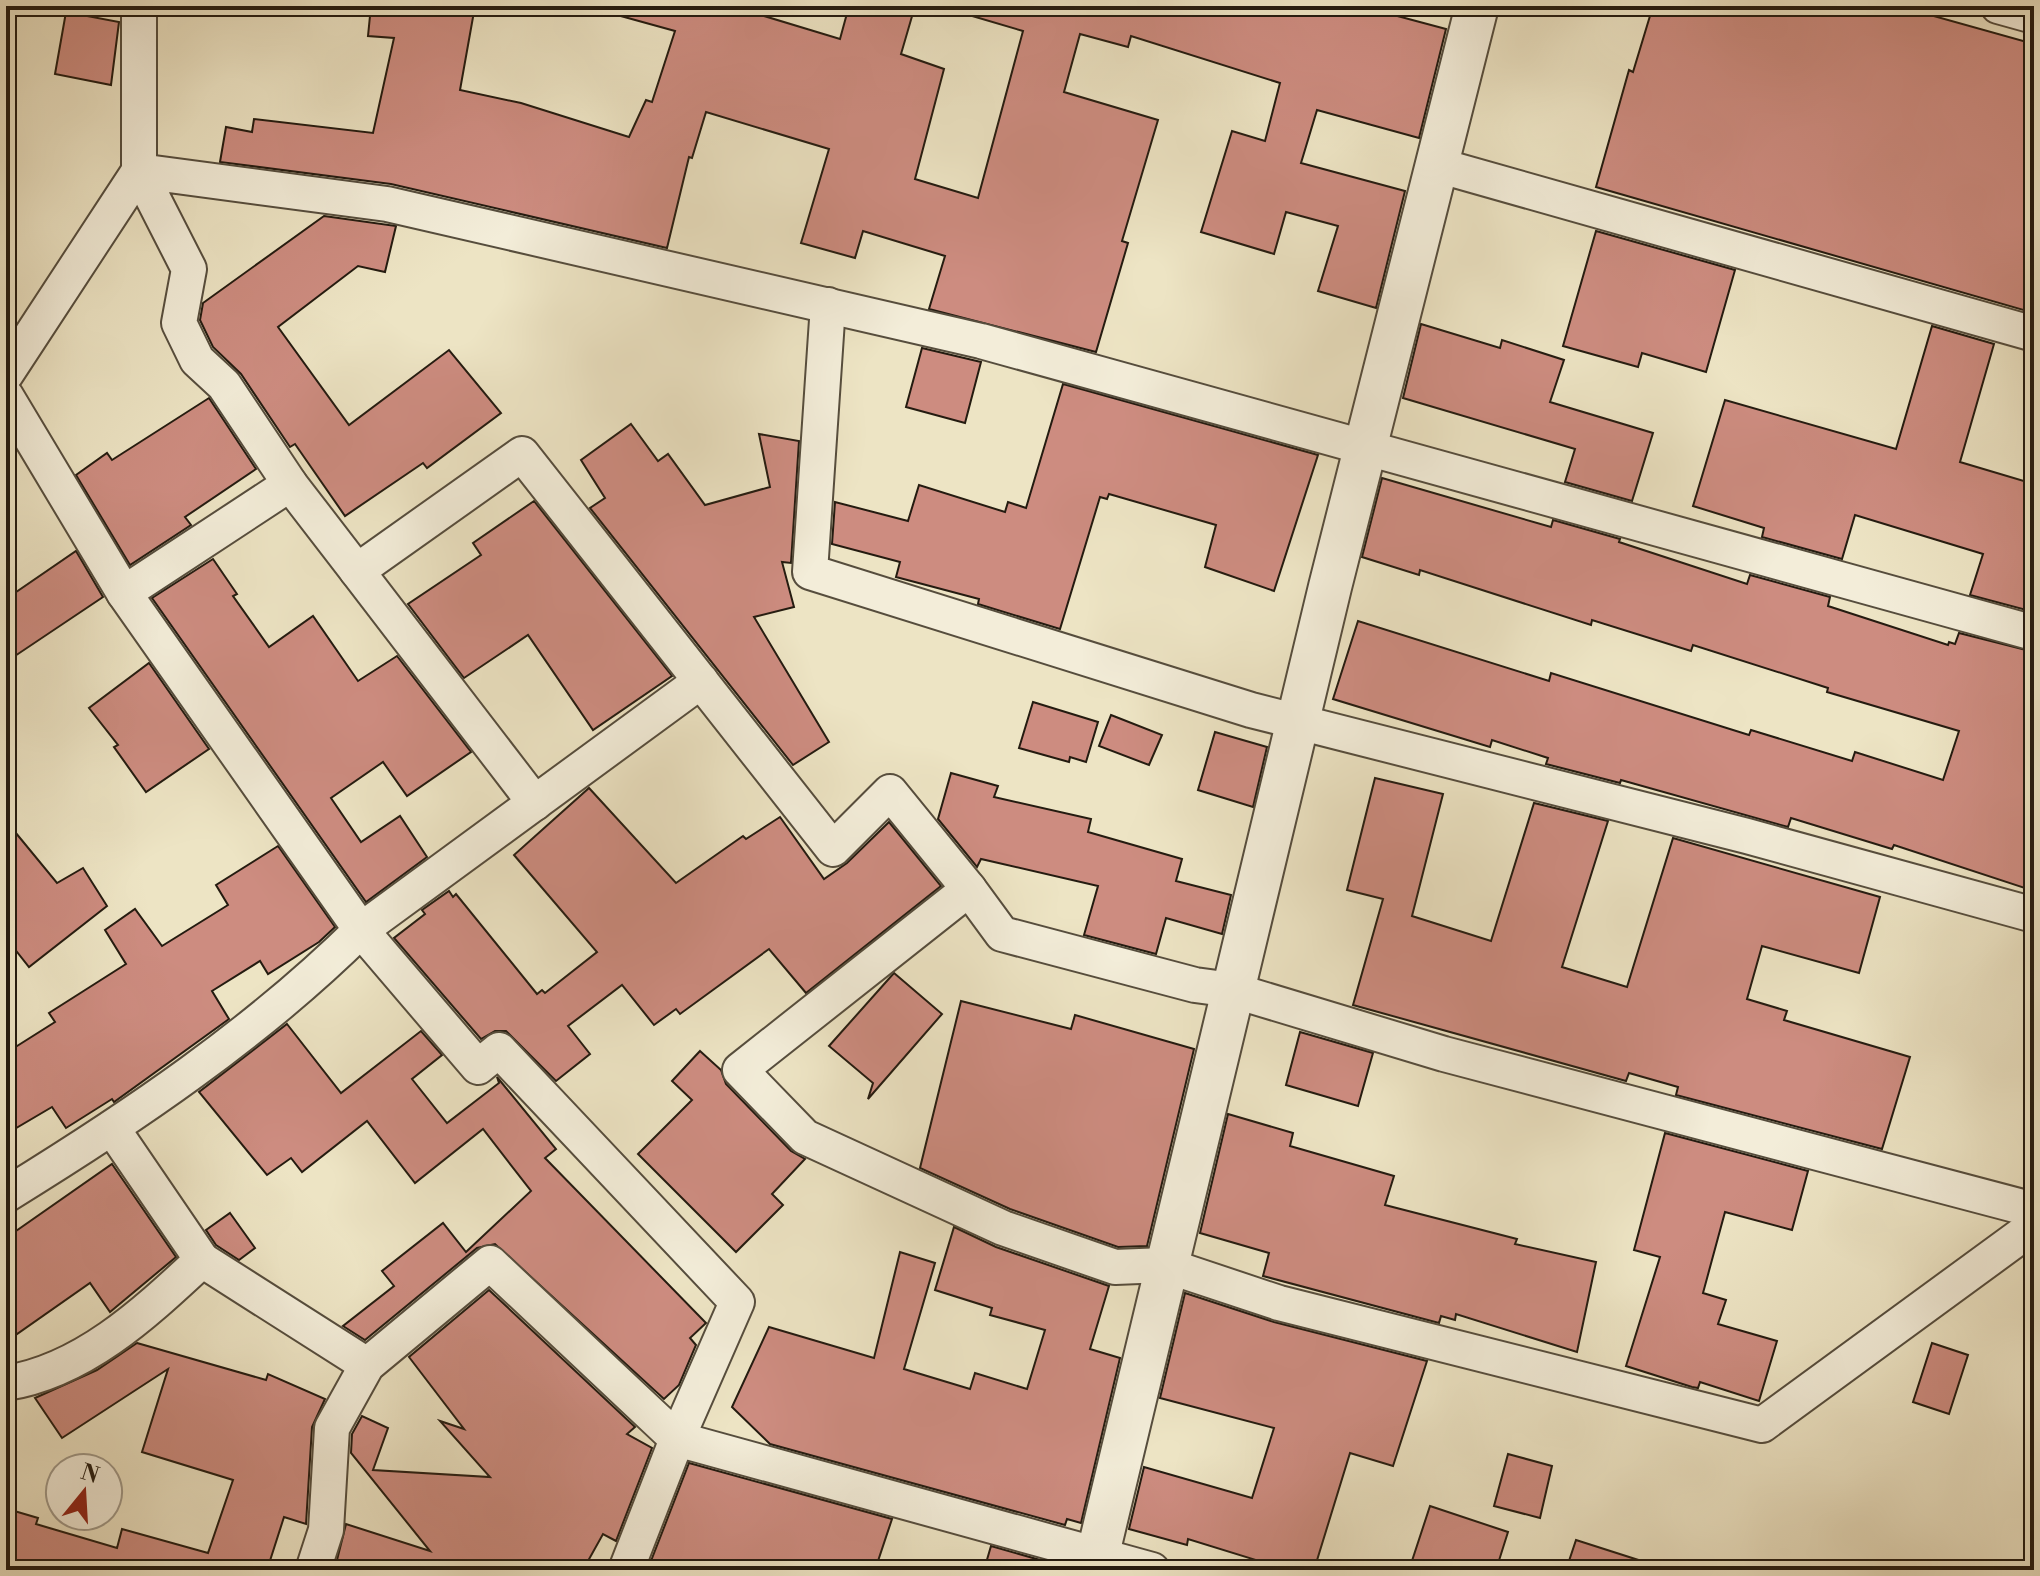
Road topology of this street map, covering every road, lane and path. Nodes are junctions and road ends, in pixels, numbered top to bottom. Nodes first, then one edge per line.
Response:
1 (139, 6) edge
2 (1477, 6) edge
3 (1998, 6) edge
4 (2034, 16) edge
5 (1437, 165) junction
6 (139, 171) junction
7 (828, 305) junction
8 (2034, 334) edge
9 (6, 374) edge
10 (6, 396) edge
11 (1366, 447) junction
12 (290, 484) junction
13 (357, 571) junction
14 (124, 593) junction
15 (2034, 633) edge
16 (701, 681) junction
17 (1297, 722) junction
18 (535, 803) junction
19 (969, 889) junction
20 (2034, 915) edge
21 (361, 930) junction
22 (1232, 990) junction
23 (112, 1128) junction
24 (10, 1184) edge
25 (2034, 1210) edge
26 (2034, 1226) edge
27 (202, 1260) junction
28 (1165, 1265) junction
29 (367, 1365) junction
30 (6, 1383) edge
31 (677, 1439) junction
32 (1096, 1562) edge
33 (313, 1570) edge
34 (626, 1570) edge
35 (1152, 1570) edge

1 - 6 street
2 - 5 street
3 - 4 street
5 - 8 street
5 - 11 street
6 - 7 street
6 - 9 street
6 - 12 street
7 - 11 street
7 - 17 street
10 - 14 street
11 - 15 street
11 - 17 street
12 - 13 street
12 - 14 street
13 - 16 street
13 - 18 street
14 - 21 street
16 - 18 street
16 - 19 street
17 - 20 street
17 - 22 street
18 - 21 street
19 - 22 street
19 - 28 street
21 - 23 street
21 - 31 street
22 - 25 street
22 - 28 street
23 - 24 street
23 - 27 street
26 - 28 street
27 - 29 street
27 - 30 street
28 - 32 street
29 - 31 street
29 - 33 street
31 - 32 street
31 - 34 street
32 - 35 street

